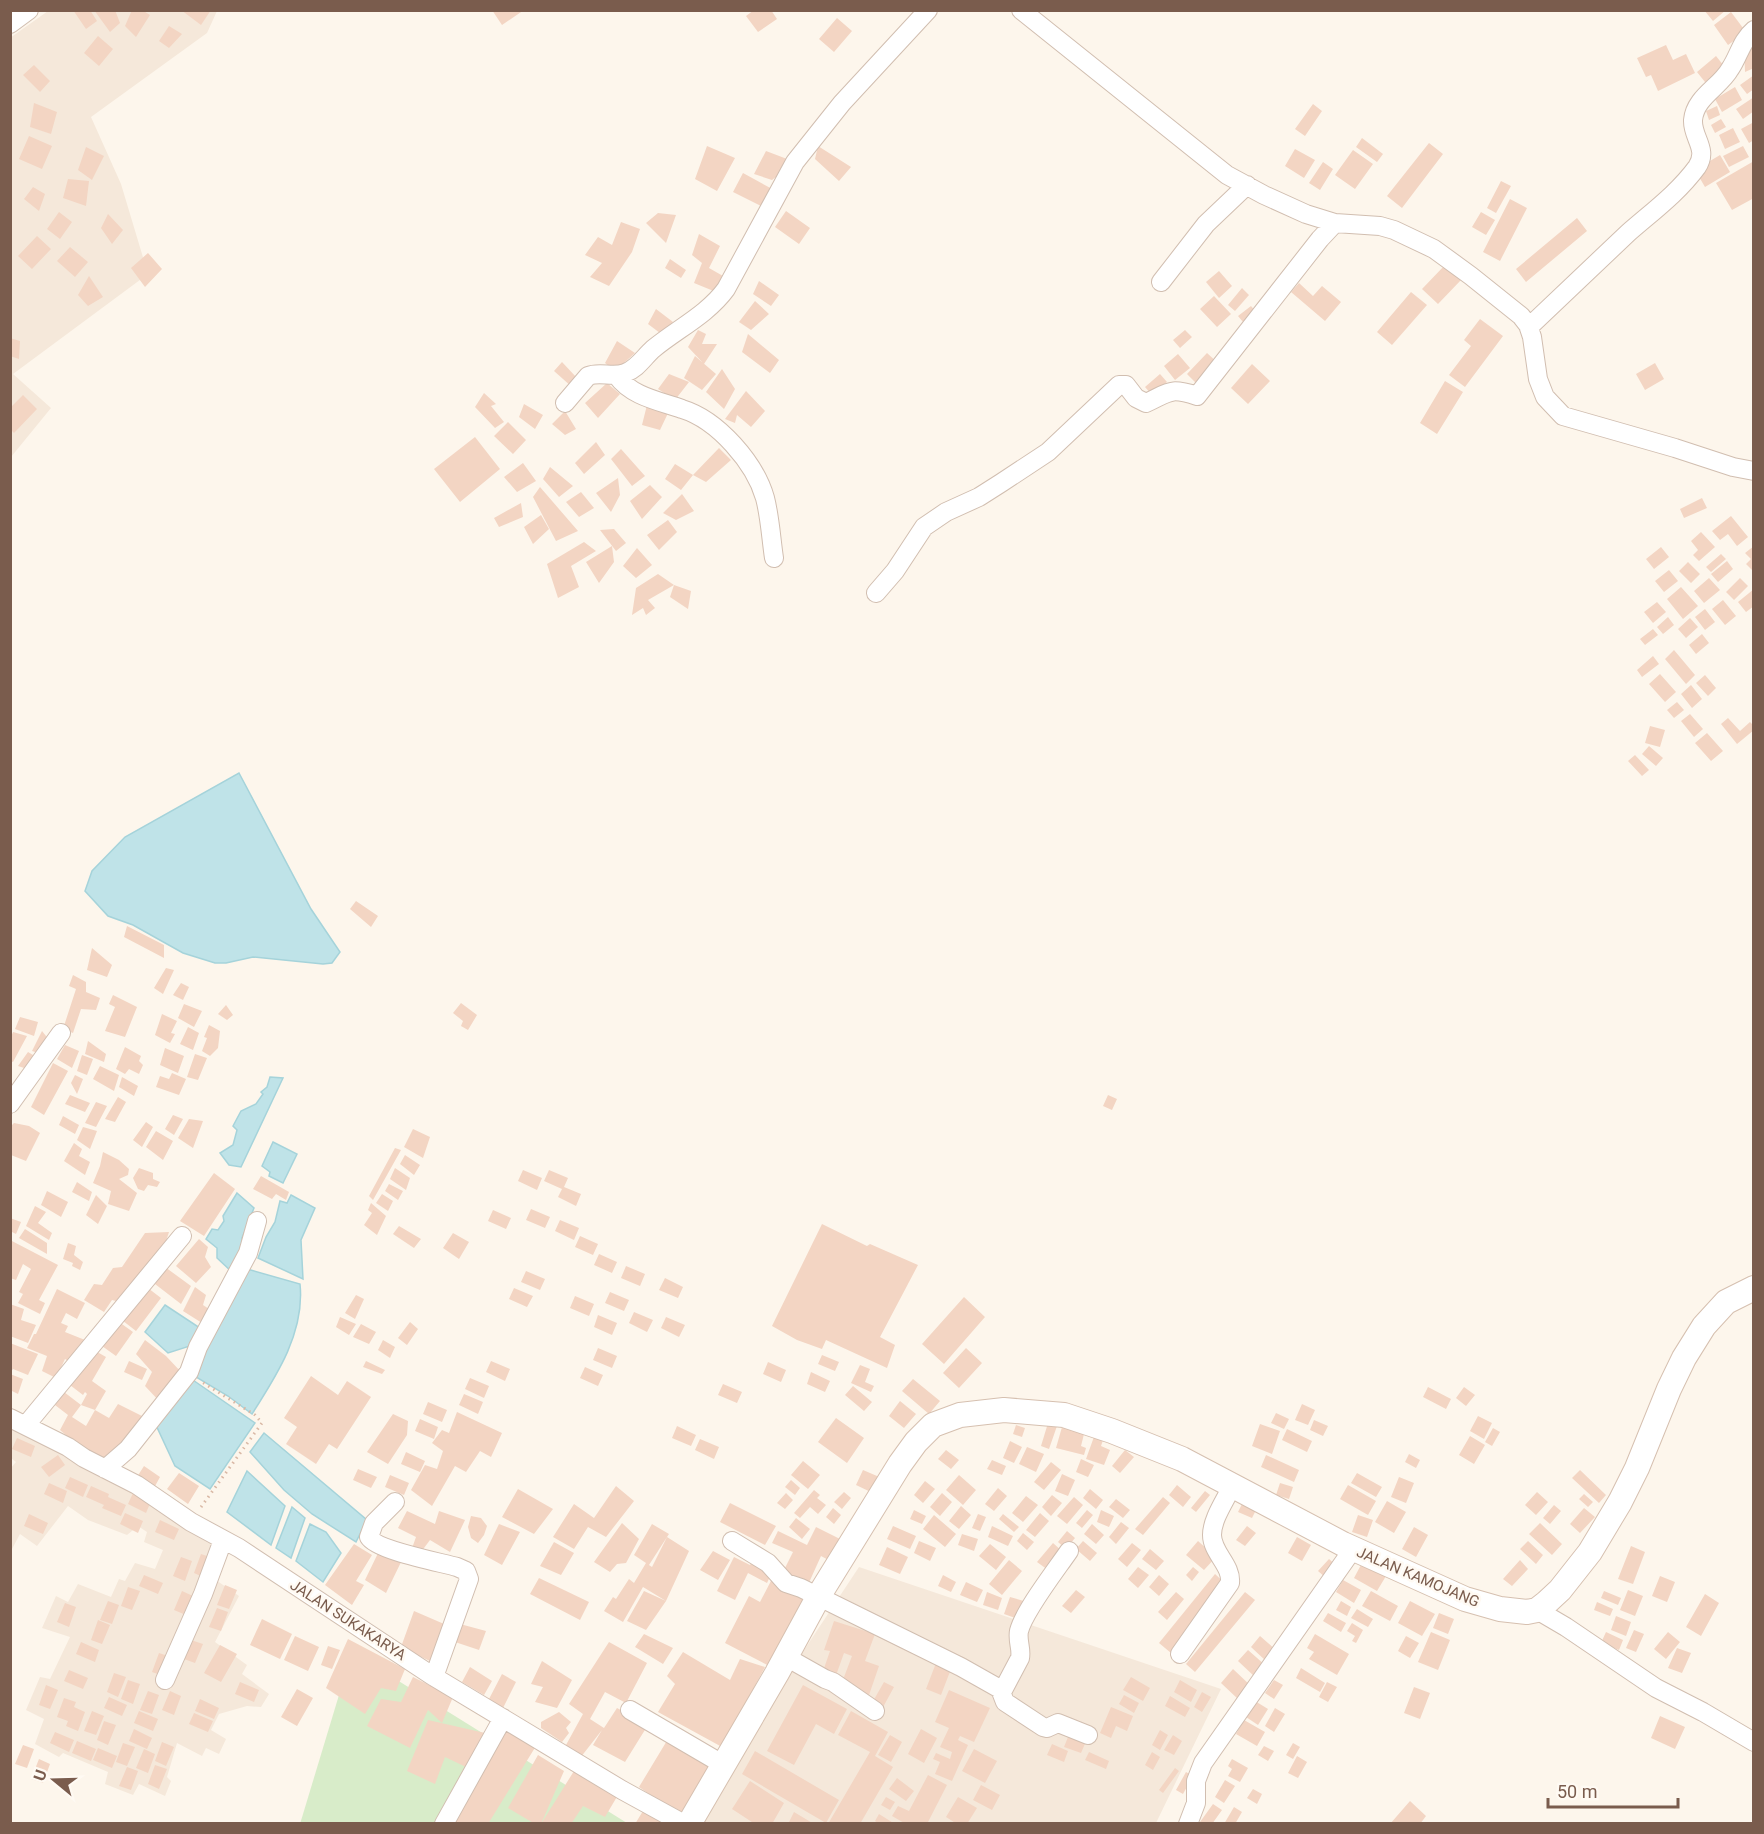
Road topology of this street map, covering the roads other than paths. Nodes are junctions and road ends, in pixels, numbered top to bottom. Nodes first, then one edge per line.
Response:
1 (29, 10) edge
2 (928, 10) edge
3 (1021, 10) edge
4 (10, 24) edge
5 (1754, 30) edge
6 (1247, 185) junction
7 (1335, 223) junction
8 (1161, 282) dead end
9 (1529, 327) junction
10 (617, 376) junction
11 (565, 403) dead end
12 (1754, 471) edge
13 (774, 558) dead end
14 (876, 593) dead end
15 (62, 1033) dead end
16 (10, 1104) edge
17 (257, 1221) dead end
18 (182, 1236) dead end
19 (1754, 1288) edge
20 (18, 1422) edge
21 (105, 1469) junction
22 (1232, 1486) junction
23 (395, 1502) dead end
24 (223, 1540) junction
25 (732, 1541) dead end
26 (1353, 1549) junction
27 (1069, 1551) dead end
28 (818, 1598) junction
29 (1537, 1610) junction
30 (1180, 1654) dead end
31 (786, 1657) junction
32 (434, 1677) junction
33 (165, 1680) dead end
34 (1002, 1692) junction
35 (630, 1710) dead end
36 (875, 1711) dead end
37 (503, 1718) junction
38 (1088, 1735) dead end
39 (1754, 1742) edge
40 (724, 1765) junction
41 (444, 1824) edge
42 (684, 1824) edge
43 (689, 1824) edge
44 (1188, 1824) edge

1 - 4 street
2 - 10 street
3 - 6 street
5 - 9 street
6 - 7 street
6 - 8 street
7 - 9 street
7 - 14 street
9 - 12 street
10 - 11 street
10 - 13 street
15 - 16 street
17 - 21 street
18 - 20 street
19 - 29 main road
20 - 21 street, JALAN SUKAKARYA
21 - 24 street, JALAN SUKAKARYA
22 - 26 main road, JALAN KAMOJANG
22 - 28 main road, JALAN KAMOJANG
22 - 30 street
23 - 32 street
24 - 32 street, JALAN SUKAKARYA
24 - 33 street
25 - 28 street
26 - 29 main road, JALAN KAMOJANG
26 - 44 street
27 - 34 street
28 - 31 main road, JALAN KAMOJANG
28 - 34 street
29 - 39 street
31 - 36 street
31 - 40 main road, JALAN KAMOJANG
32 - 37 street, JALAN SUKAKARYA
34 - 38 street
35 - 40 street
37 - 41 street
37 - 42 street, JALAN SUKAKARYA
40 - 43 main road, JALAN KAMOJANG

